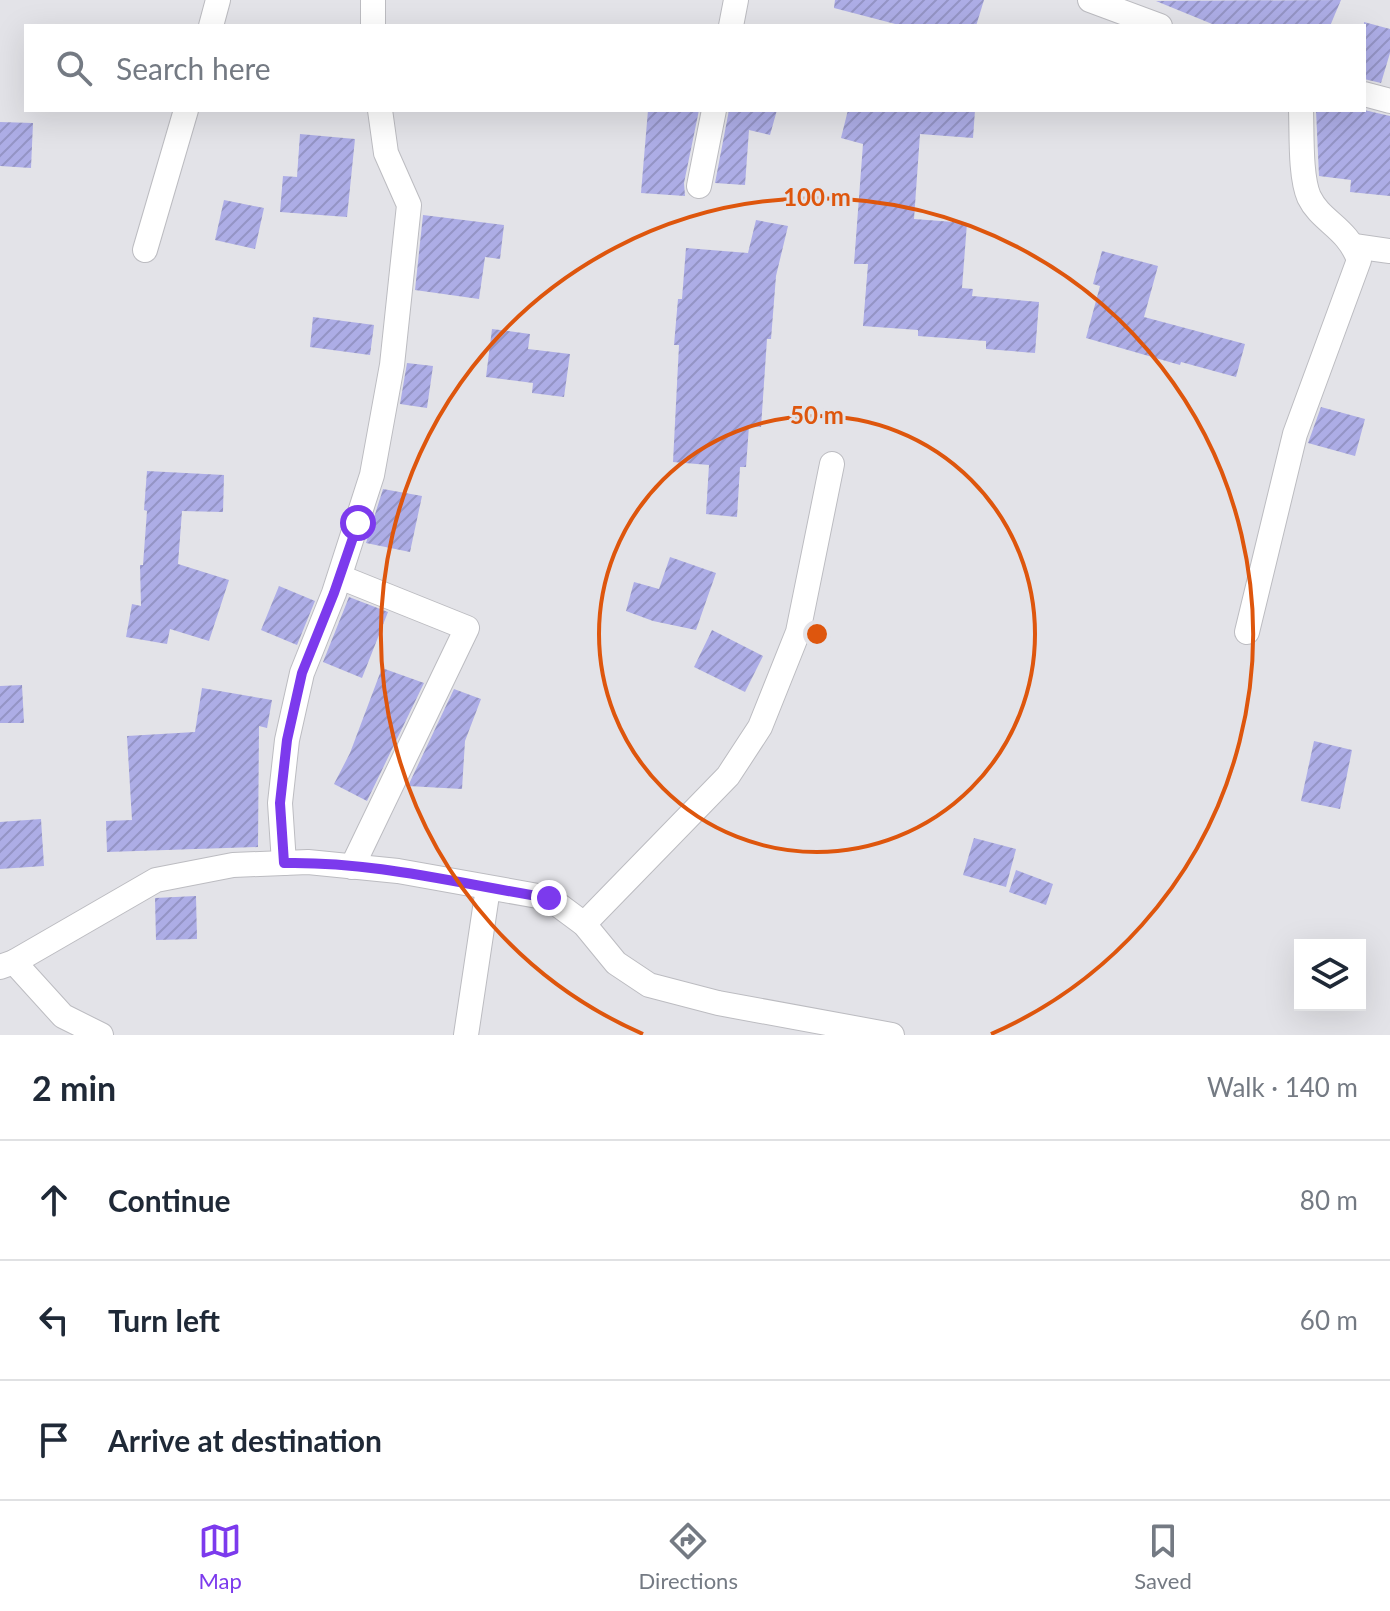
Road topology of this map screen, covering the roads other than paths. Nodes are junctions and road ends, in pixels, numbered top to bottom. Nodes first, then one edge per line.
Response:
1 (218, 0) edge
2 (373, 0) edge
3 (736, 0) edge
4 (1101, 2) edge
5 (212, 24) edge
6 (373, 24) edge
7 (731, 24) edge
8 (1155, 24) edge
9 (1366, 95) edge
10 (1390, 101) edge
11 (185, 112) edge
12 (380, 112) edge
13 (714, 112) edge
14 (1301, 112) edge
15 (699, 186) dead end
16 (1354, 246) junction
17 (145, 250) dead end
18 (1390, 251) edge
19 (832, 464) dead end
20 (340, 577) junction
21 (1247, 632) dead end
22 (284, 863) junction
23 (352, 867) junction
24 (488, 888) junction
25 (584, 924) junction
26 (7, 964) edge
27 (101, 1035) edge
28 (466, 1035) edge
29 (892, 1035) edge

1 - 5 street
2 - 6 street
3 - 7 street
4 - 8 street
9 - 10 street
11 - 17 street
12 - 20 street
13 - 15 street
14 - 16 street
16 - 18 street
16 - 21 street
19 - 25 street
20 - 22 street
20 - 23 street
22 - 23 street
22 - 26 street
23 - 24 street
24 - 25 street
24 - 28 street
25 - 29 street
26 - 27 street

